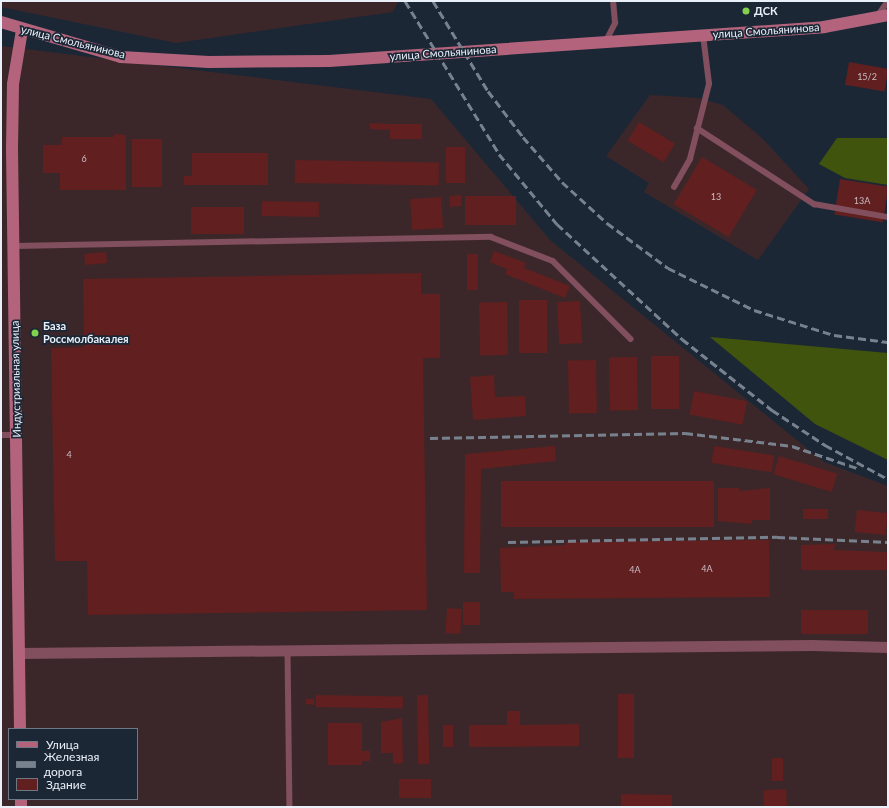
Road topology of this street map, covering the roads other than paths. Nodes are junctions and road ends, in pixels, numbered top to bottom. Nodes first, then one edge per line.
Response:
1 (613, 1) edge
2 (888, 1) edge
3 (882, 16) edge
4 (1, 22) edge
5 (22, 30) junction
6 (704, 35) junction
7 (606, 42) junction
8 (697, 128) junction
9 (674, 187) dead end
10 (888, 217) edge
11 (15, 246) junction
12 (631, 339) dead end
13 (1, 435) edge
14 (17, 435) junction
15 (888, 647) edge
16 (288, 651) junction
17 (19, 654) junction
18 (20, 728) edge
19 (290, 807) edge

1 - 7 lane
2 - 3 lane
3 - 6 street, улица Смольянинова
4 - 5 street, улица Смольянинова
5 - 7 street, улица Смольянинова
5 - 11 street, Индустриальная улица
6 - 7 street, улица Смольянинова
6 - 8 lane
8 - 9 lane
8 - 10 lane
11 - 12 lane
11 - 14 street, Индустриальная улица
13 - 14 lane
14 - 17 street, Индустриальная улица
15 - 16 street
16 - 17 street
16 - 19 lane
17 - 18 street, Индустриальная улица

